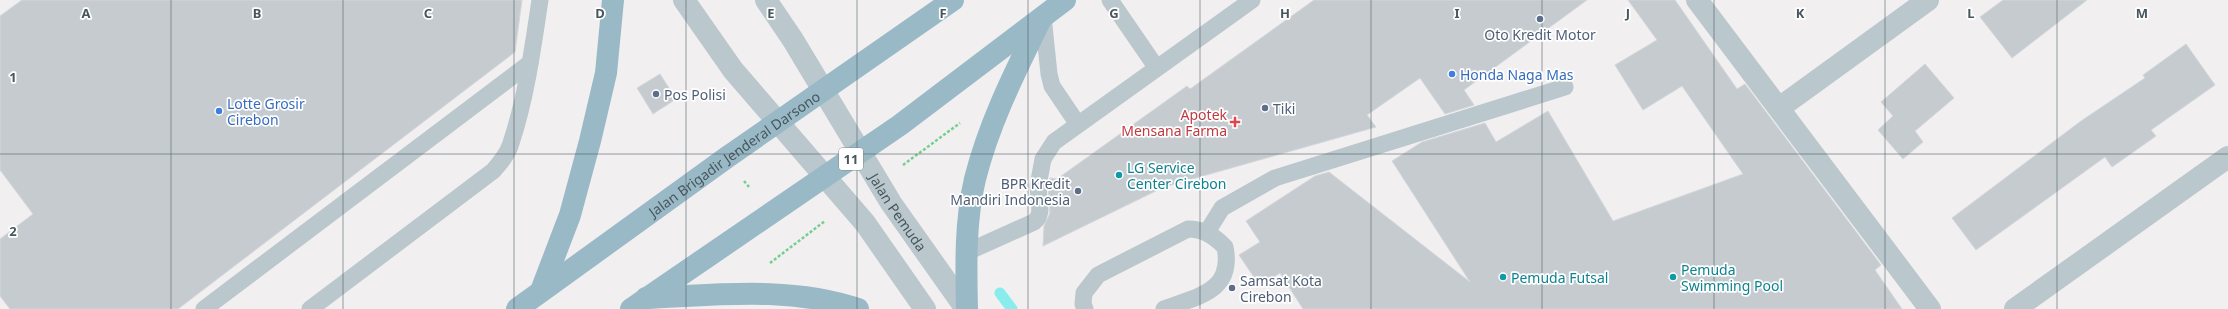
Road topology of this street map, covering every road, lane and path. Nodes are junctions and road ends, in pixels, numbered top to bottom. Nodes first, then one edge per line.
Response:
1 (540, 0) edge
2 (613, 0) edge
3 (684, 0) edge
4 (766, 0) edge
5 (953, 0) edge
6 (1065, 0) edge
7 (1110, 0) edge
8 (1252, 0) edge
9 (1697, 0) edge
10 (1928, 0) edge
11 (1043, 16) junction
12 (530, 64) junction
13 (1156, 67) junction
14 (1566, 87) dead end
15 (824, 92) junction
16 (1779, 108) junction
17 (966, 119) dead end
18 (779, 123) junction
19 (1077, 123) junction
20 (860, 152) junction
21 (2228, 157) edge
22 (898, 170) dead end
23 (825, 176) junction
24 (830, 217) dead end
25 (1207, 232) junction
26 (965, 253) junction
27 (767, 265) dead end
28 (541, 292) junction
29 (639, 304) edge
30 (204, 309) edge
31 (310, 309) edge
32 (517, 309) edge
33 (858, 309) edge
34 (925, 309) edge
35 (967, 309) edge
36 (1085, 309) edge
37 (1164, 309) edge
38 (1930, 309) edge
39 (2015, 309) edge

1 - 12 lane
2 - 28 highway
3 - 18 street
4 - 15 street, Jalan Pemuda
5 - 15 highway, Jalan Brigadir Jenderal Darsono
6 - 11 highway, 11
7 - 13 lane
8 - 13 lane
9 - 16 street
10 - 16 street
11 - 19 lane
11 - 20 highway, 11
11 - 26 highway
12 - 30 lane
12 - 31 lane
13 - 19 lane
14 - 25 lane
15 - 18 highway, Jalan Brigadir Jenderal Darsono
15 - 20 street, Jalan Pemuda
16 - 38 street
17 - 22 path
18 - 23 street
18 - 28 highway, Jalan Brigadir Jenderal Darsono
19 - 26 lane
20 - 23 highway, 11
20 - 35 street, Jalan Pemuda
21 - 39 street
23 - 29 highway, 11
23 - 34 street
24 - 27 path
25 - 36 lane
25 - 37 lane
26 - 35 highway
28 - 32 highway, Jalan Brigadir Jenderal Darsono
29 - 33 highway

